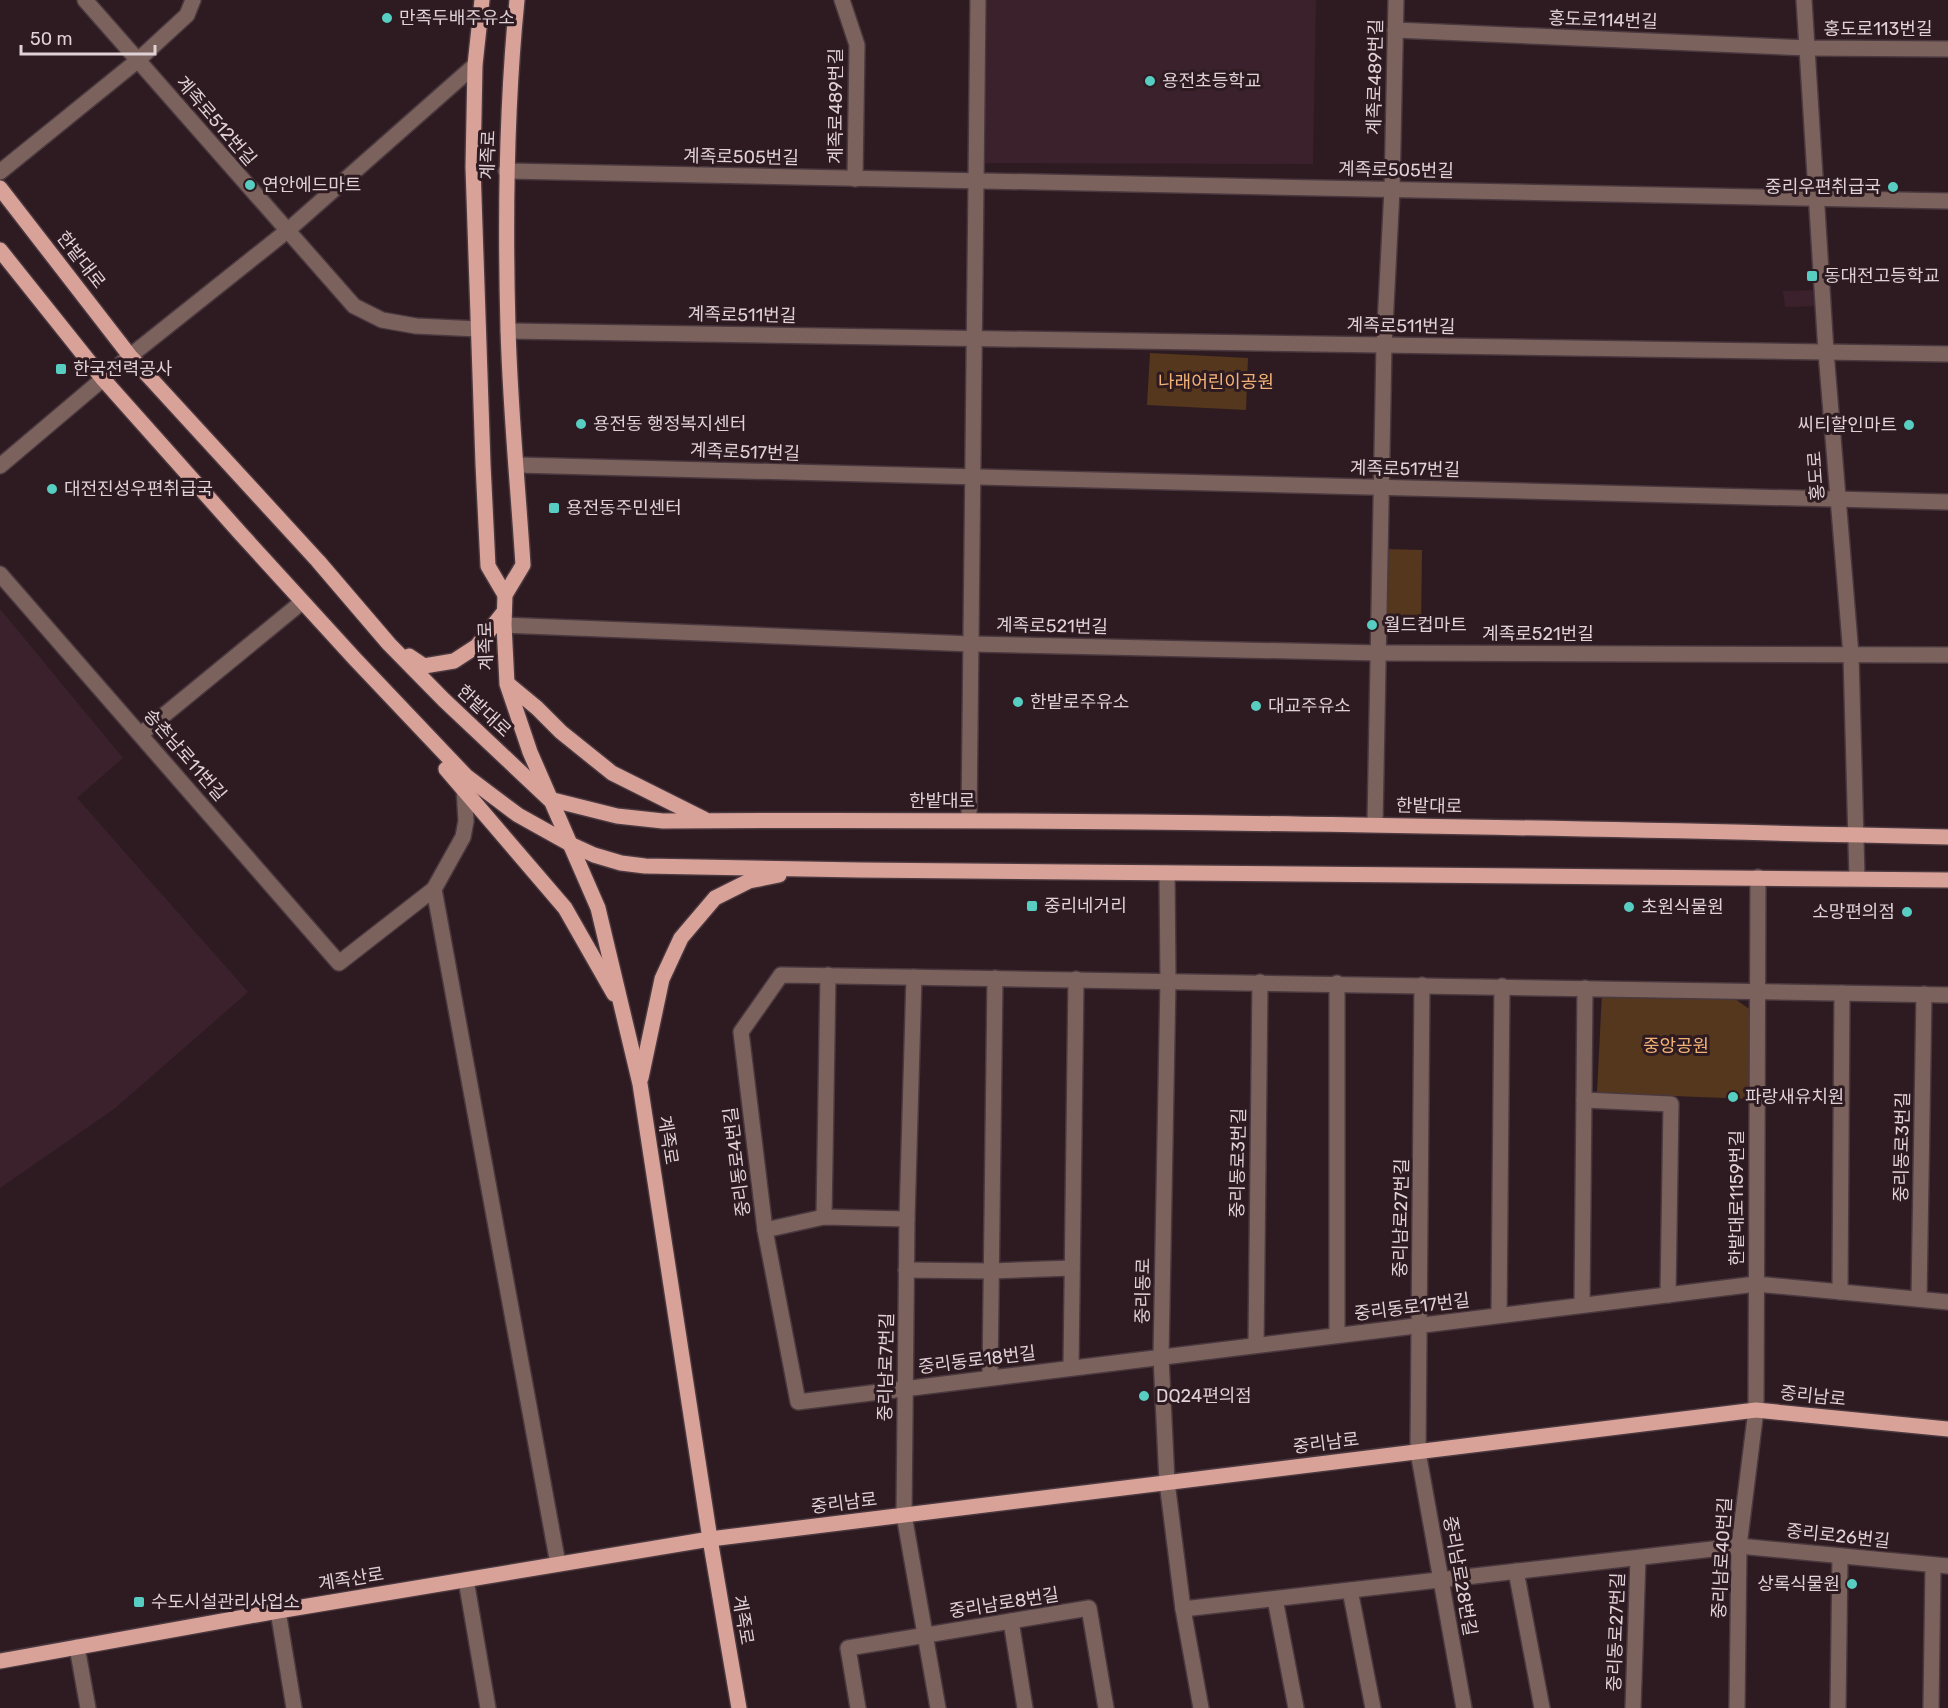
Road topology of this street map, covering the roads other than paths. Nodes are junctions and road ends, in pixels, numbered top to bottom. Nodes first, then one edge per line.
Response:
1 (85, 0) edge
2 (193, 0) edge
3 (482, 0) edge
4 (518, 0) edge
5 (842, 0) edge
6 (978, 0) edge
7 (1396, 0) edge
8 (1804, 0) edge
9 (1395, 30) junction
10 (1808, 48) junction
11 (1948, 49) edge
12 (137, 61) junction
13 (475, 65) junction
14 (506, 171) junction
15 (0, 172) edge
16 (855, 179) junction
17 (975, 181) junction
18 (0, 188) edge
19 (1392, 190) junction
20 (1816, 199) junction
21 (1948, 201) edge
22 (287, 231) junction
23 (0, 250) edge
24 (478, 329) junction
25 (508, 331) junction
26 (976, 339) junction
27 (1384, 345) junction
28 (1826, 352) junction
29 (1948, 354) edge
30 (130, 356) junction
31 (104, 379) junction
32 (517, 465) junction
33 (0, 466) edge
34 (973, 478) junction
35 (1382, 488) junction
36 (1837, 500) junction
37 (1948, 502) edge
38 (0, 574) edge
39 (505, 595) junction
40 (302, 602) junction
41 (504, 619) junction
42 (389, 644) junction
43 (972, 644) junction
44 (1379, 653) junction
45 (1851, 655) junction
46 (1948, 655) edge
47 (507, 684) junction
48 (416, 722) junction
49 (141, 734) junction
50 (464, 789) junction
51 (549, 799) junction
52 (969, 820) junction
53 (707, 821) junction
54 (1375, 824) junction
55 (1857, 835) junction
56 (1948, 837) edge
57 (570, 844) junction
58 (860, 870) junction
59 (1167, 873) junction
60 (1758, 877) junction
61 (1857, 878) junction
62 (1948, 880) edge
63 (434, 889) junction
64 (828, 975) junction
65 (914, 977) junction
66 (995, 978) junction
67 (1076, 979) junction
68 (1168, 980) junction
69 (1260, 982) junction
70 (1337, 983) junction
71 (1422, 985) junction
72 (1502, 986) junction
73 (1585, 988) junction
74 (1758, 991) junction
75 (1842, 993) junction
76 (1924, 994) junction
77 (1948, 994) edge
78 (623, 1010) junction
79 (640, 1084) junction
80 (1584, 1100) junction
81 (824, 1217) junction
82 (907, 1219) junction
83 (765, 1230) junction
84 (1072, 1268) junction
85 (906, 1269) junction
86 (991, 1271) junction
87 (1756, 1284) junction
88 (1840, 1292) junction
89 (1668, 1295) junction
90 (1919, 1299) junction
91 (1948, 1302) edge
92 (1582, 1305) junction
93 (1499, 1315) junction
94 (1419, 1325) junction
95 (1337, 1335) junction
96 (1256, 1345) junction
97 (1161, 1357) junction
98 (1071, 1368) junction
99 (990, 1378) junction
100 (905, 1389) junction
101 (798, 1402) joint
102 (1756, 1410) junction
103 (1948, 1429) edge
104 (1418, 1452) junction
105 (1167, 1482) junction
106 (904, 1515) junction
107 (710, 1539) junction
108 (1739, 1546) junction
109 (1840, 1556) junction
110 (1638, 1558) junction
111 (558, 1564) junction
112 (1941, 1566) edge
113 (1516, 1571) junction
114 (466, 1580) junction
115 (1441, 1580) junction
116 (1350, 1590) junction
117 (1275, 1599) junction
118 (1183, 1609) junction
119 (278, 1611) junction
120 (1011, 1621) junction
121 (925, 1635) junction
122 (77, 1647) junction
123 (0, 1661) edge
124 (88, 1708) edge
125 (294, 1708) edge
126 (488, 1708) edge
127 (738, 1708) edge
128 (858, 1708) edge
129 (938, 1708) edge
130 (1025, 1708) edge
131 (1106, 1708) edge
132 (1201, 1708) edge
133 (1296, 1708) edge
134 (1373, 1708) edge
135 (1464, 1708) edge
136 (1542, 1708) edge
137 (1634, 1708) edge
138 (1737, 1708) edge
139 (1838, 1708) edge
140 (1931, 1708) edge

1 - 12 street, 계족로512번길
2 - 12 street
3 - 13 main road, 계족로
4 - 14 main road, 계족로
5 - 16 street, 계족로489번길
6 - 17 street
7 - 9 street, 계족로489번길
8 - 10 street, 홍도로
9 - 10 street, 홍도로114번길
9 - 19 street, 계족로489번길
10 - 11 street, 홍도로113번길
10 - 20 street, 홍도로
12 - 15 street
12 - 22 street, 계족로512번길
13 - 22 street
13 - 24 main road, 계족로
14 - 16 street, 계족로505번길
14 - 25 main road, 계족로
16 - 17 street, 계족로505번길
17 - 19 street, 계족로505번길
17 - 26 street
18 - 30 main road, 한밭대로
19 - 20 street, 계족로505번길
19 - 27 street, 계족로489번길
20 - 21 street, 계족로505번길
20 - 28 street, 홍도로
22 - 24 street, 계족로512번길
22 - 30 street
23 - 31 main road
24 - 39 main road, 계족로
25 - 26 street, 계족로511번길
25 - 32 main road, 계족로
26 - 27 street, 계족로511번길
26 - 34 street
27 - 28 street, 계족로511번길
27 - 35 street, 계족로489번길
28 - 29 street, 계족로511번길
28 - 36 street, 홍도로
30 - 31 street
30 - 42 main road, 한밭대로
31 - 33 street
31 - 40 main road
32 - 34 street, 계족로517번길
32 - 39 main road, 계족로
34 - 35 street, 계족로517번길
34 - 43 street
35 - 36 street, 계족로517번길
35 - 44 street, 계족로489번길
36 - 37 street, 계족로517번길
36 - 45 street, 홍도로
38 - 49 street, 송촌남로11번길
39 - 41 main road, 계족로
40 - 48 main road
40 - 49 street
41 - 42 main road
41 - 43 street, 계족로521번길
41 - 47 main road, 계족로
42 - 51 main road, 한밭대로
43 - 44 street, 계족로521번길
43 - 52 street, 계족로521번길
44 - 45 street, 계족로521번길
44 - 54 street, 계족로489번길
45 - 46 street, 계족로521번길
45 - 55 street, 홍도로
47 - 51 main road, 계족로
47 - 53 main road
48 - 50 main road
48 - 57 main road
49 - 63 street, 송촌남로11번길
50 - 63 street
50 - 78 main road
51 - 53 main road, 한밭대로
51 - 57 main road, 계족로
52 - 53 main road, 한밭대로
52 - 54 main road, 한밭대로
54 - 55 main road, 한밭대로
55 - 56 main road, 한밭대로
55 - 61 street, 홍도로
57 - 58 main road
57 - 78 main road, 계족로
58 - 59 main road
58 - 79 main road
59 - 60 main road
59 - 68 street, 중리동로
60 - 61 main road
60 - 74 street, 한밭대로1159번길
61 - 62 main road
63 - 111 street
64 - 65 street, 중리동로4번길
64 - 81 street
64 - 83 street, 중리동로4번길
65 - 66 street, 중리동로4번길
65 - 82 street, 중리남로7번길
66 - 67 street, 중리동로4번길
66 - 86 street
67 - 68 street, 중리동로4번길
67 - 84 street
68 - 69 street
68 - 97 street, 중리동로
69 - 70 street
69 - 96 street, 중리동로3번길
70 - 71 street
70 - 95 street
71 - 72 street
71 - 94 street, 중리남로27번길
72 - 73 street
72 - 93 street
73 - 74 street
73 - 80 street
74 - 75 street
74 - 87 street, 한밭대로1159번길
75 - 76 street
75 - 88 street
76 - 77 street
76 - 90 street, 중리동로3번길
78 - 79 main road, 계족로
79 - 107 main road, 계족로
80 - 89 street
80 - 92 street
81 - 82 street
81 - 83 street
82 - 85 street, 중리남로7번길
83 - 101 street, 중리동로4번길
84 - 86 street
84 - 98 street
85 - 86 street
85 - 100 street, 중리남로7번길
86 - 99 street
87 - 88 street, 중리동로17번길
87 - 89 street, 중리동로17번길
87 - 102 street, 한밭대로1159번길
88 - 90 street, 중리동로17번길
89 - 92 street, 중리동로17번길
90 - 91 street, 중리동로17번길
92 - 93 street, 중리동로17번길
93 - 94 street, 중리동로17번길
94 - 95 street, 중리동로17번길
94 - 104 street, 중리남로27번길
95 - 96 street, 중리동로17번길
96 - 97 street, 중리동로17번길
97 - 98 street, 중리동로18번길
97 - 105 street, 중리동로
98 - 99 street, 중리동로18번길
99 - 100 street, 중리동로18번길
100 - 101 street, 중리동로18번길
100 - 106 street, 중리남로7번길
102 - 103 main road, 중리남로
102 - 104 main road, 중리남로
102 - 108 street, 중리남로40번길
104 - 105 main road, 중리남로
104 - 115 street, 중리남로28번길
105 - 106 main road, 중리남로
105 - 118 street, 중리동로
106 - 107 main road, 중리남로
106 - 121 street
107 - 111 main road, 계족산로
107 - 127 main road, 계족로
108 - 109 street, 중리로26번길
108 - 110 street, 중리동로27번길
108 - 138 street, 중리남로40번길
109 - 112 street, 중리로26번길
109 - 139 street
110 - 113 street, 중리동로27번길
110 - 137 street, 중리동로27번길
111 - 114 main road, 계족산로
112 - 140 street, 중리로26번길
113 - 115 street, 중리동로27번길
113 - 136 street
114 - 119 main road, 계족산로
114 - 126 street
115 - 116 street, 중리동로27번길
115 - 135 street, 중리남로28번길
116 - 117 street, 중리동로27번길
116 - 134 street
117 - 118 street, 중리동로27번길
117 - 133 street
118 - 132 street, 중리동로
119 - 122 main road, 계족산로
119 - 125 street
120 - 121 street, 중리남로8번길
120 - 130 street
120 - 131 street, 중리남로8번길
121 - 128 street, 중리남로8번길
121 - 129 street
122 - 123 main road, 계족산로
122 - 124 street

